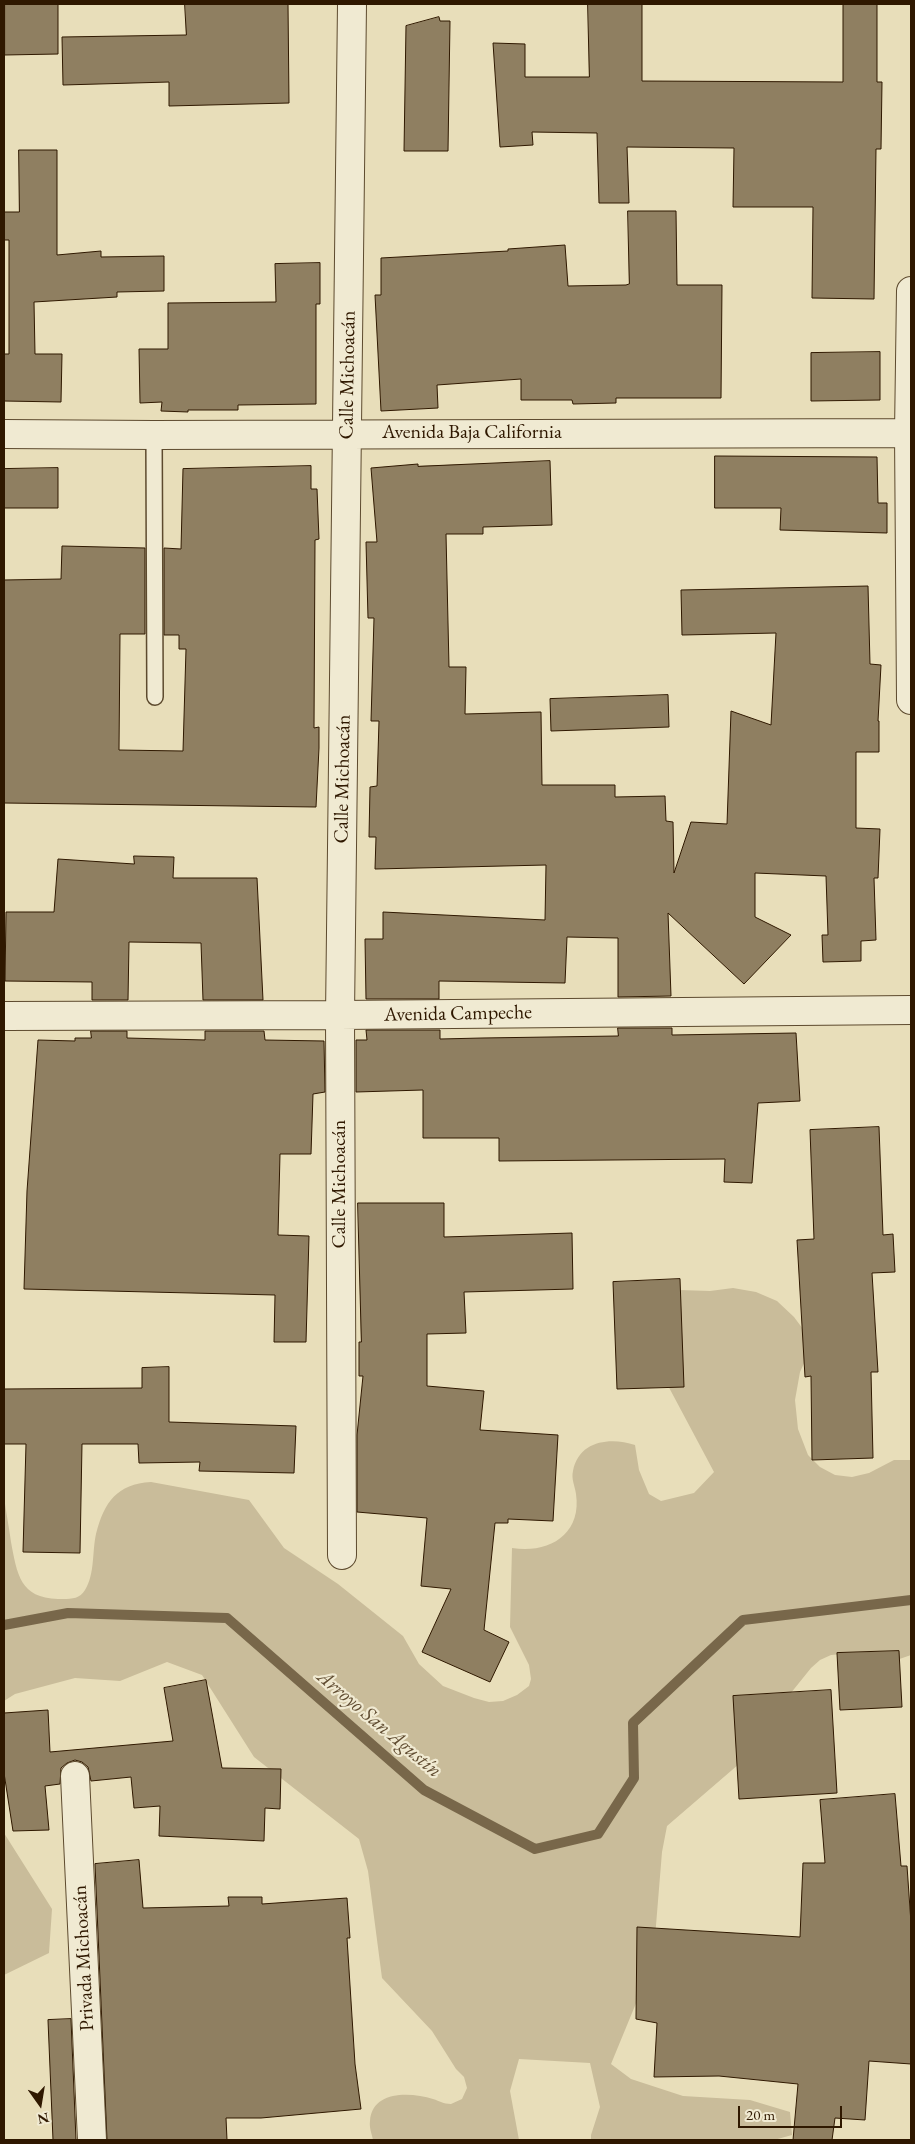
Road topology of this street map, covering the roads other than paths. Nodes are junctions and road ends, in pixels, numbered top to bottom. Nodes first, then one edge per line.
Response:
1 (352, 4) edge
2 (911, 291) edge
3 (910, 433) edge
4 (4, 434) edge
5 (347, 434) junction
6 (154, 435) junction
7 (155, 697) dead end
8 (911, 700) edge
9 (911, 1010) edge
10 (4, 1016) edge
11 (340, 1016) junction
12 (342, 1555) dead end
13 (75, 1776) dead end
14 (92, 2140) edge

1 - 5 street, Calle Michoacán
2 - 3 street
3 - 5 street, Avenida Baja California
3 - 8 street
4 - 6 street, Avenida Baja California
5 - 6 street, Avenida Baja California
5 - 11 street, Calle Michoacán
6 - 7 lane
9 - 11 street, Avenida Campeche
10 - 11 street, Avenida Campeche
11 - 12 street, Calle Michoacán
13 - 14 street, Privada Michoacán

